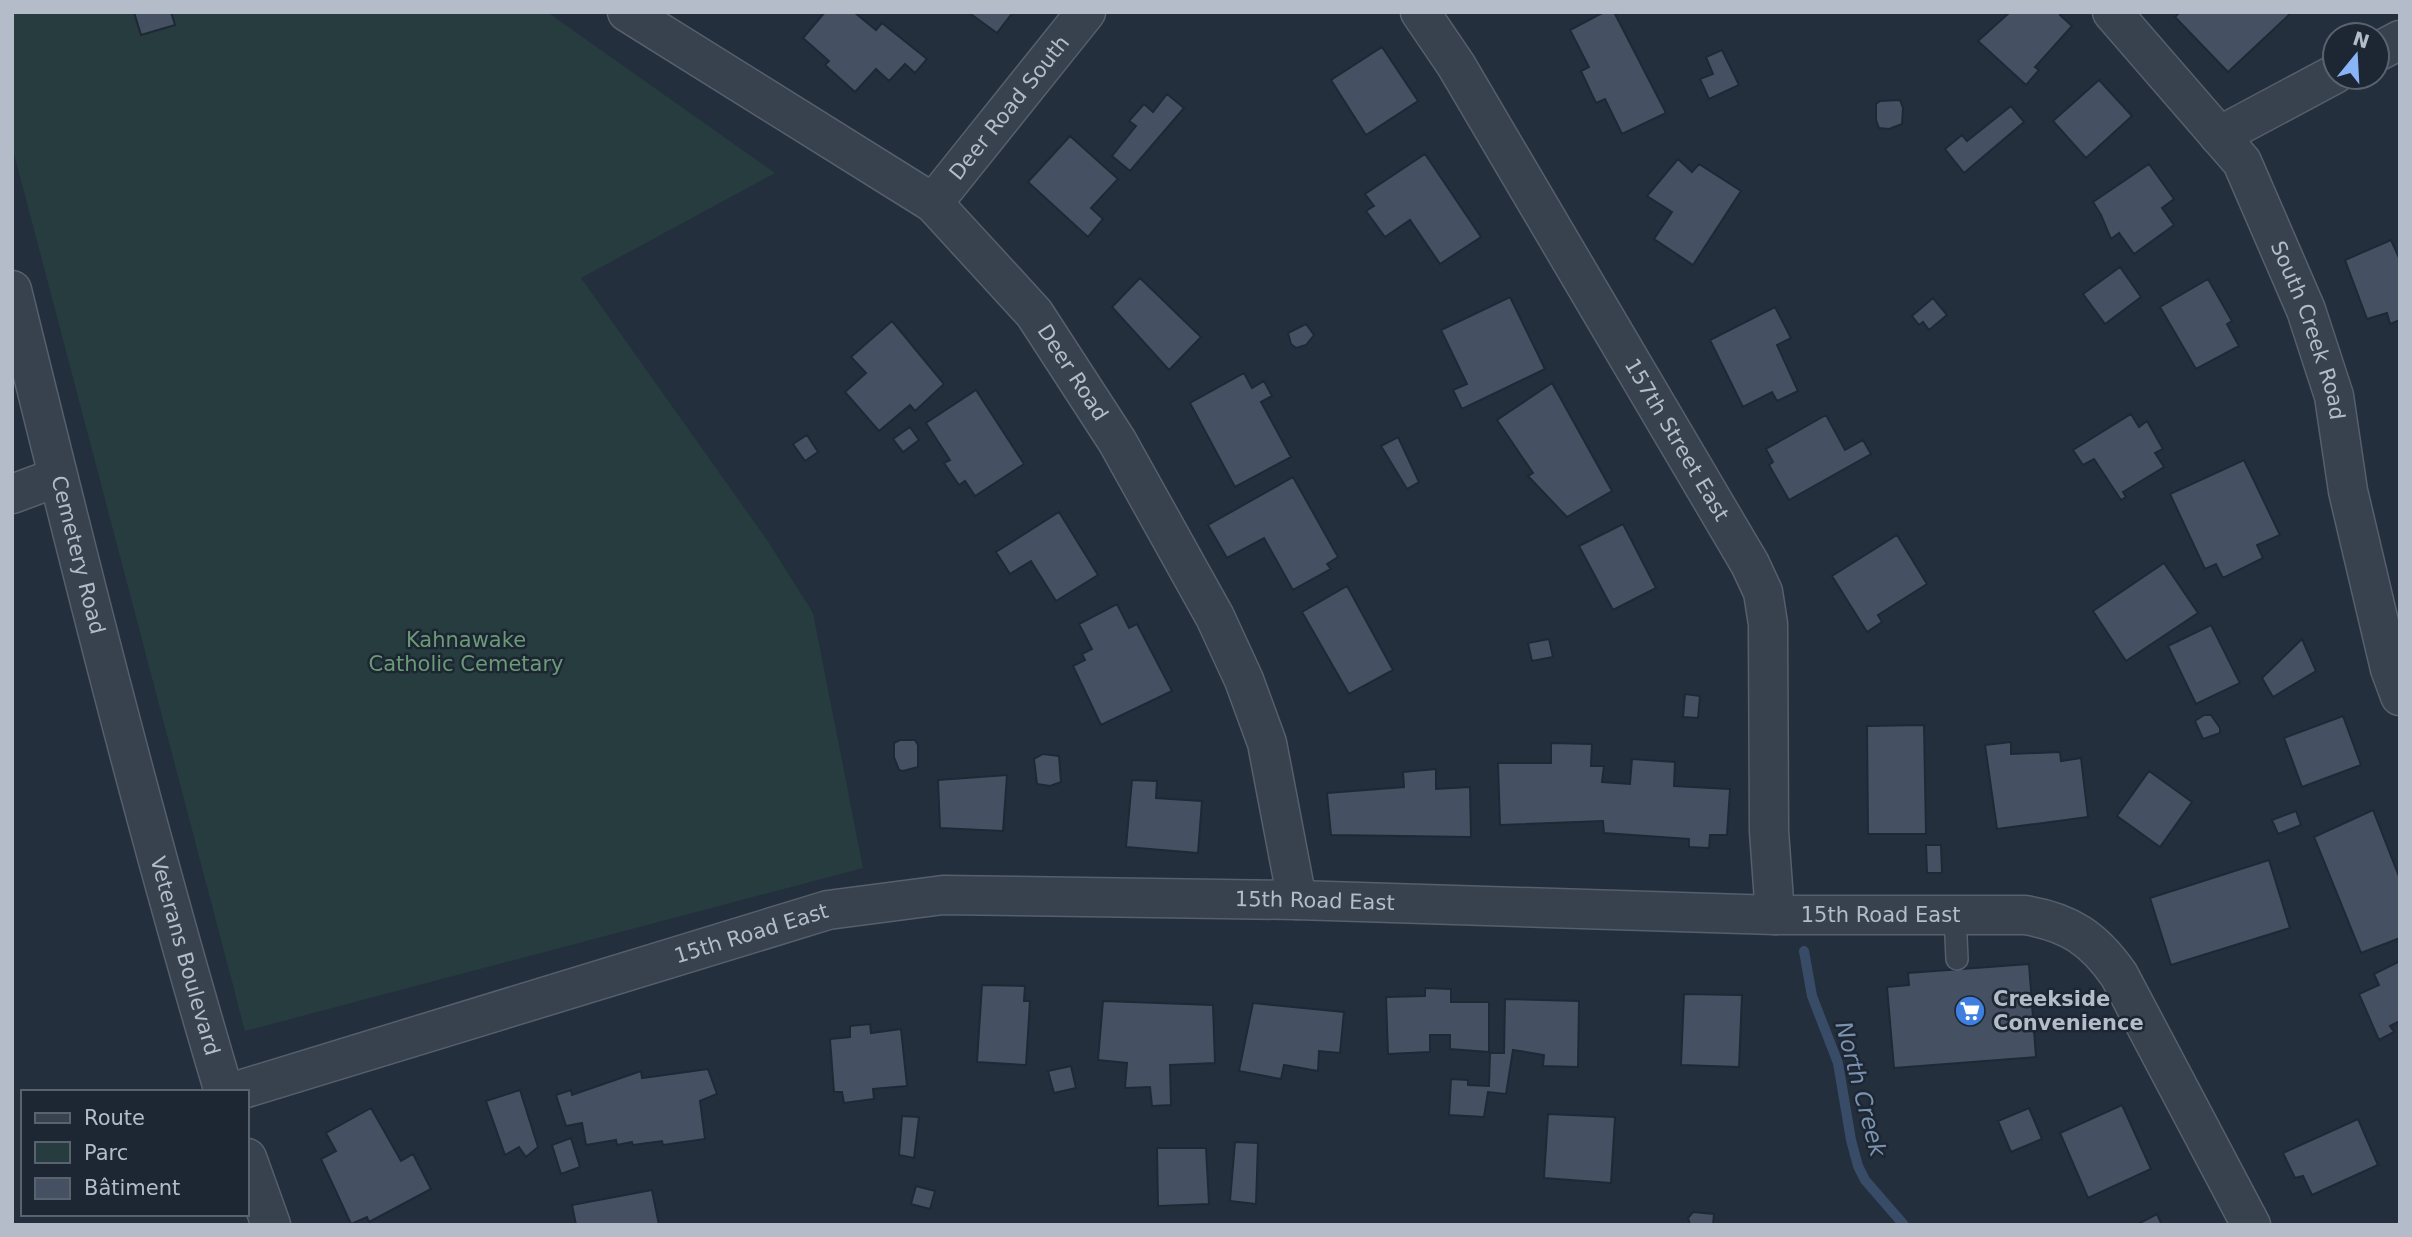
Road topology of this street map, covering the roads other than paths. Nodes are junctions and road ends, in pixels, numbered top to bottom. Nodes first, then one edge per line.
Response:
1 (627, 12) edge
2 (1086, 12) edge
3 (1420, 12) edge
4 (2112, 12) edge
5 (2321, 81) edge
6 (2219, 136) junction
7 (933, 204) junction
8 (12, 290) edge
9 (58, 477) junction
10 (12, 494) edge
11 (2396, 676) edge
12 (146, 818) joint
13 (1297, 900) junction
14 (1775, 915) junction
15 (1955, 915) junction
16 (1957, 959) dead end
17 (223, 1090) edge
18 (240, 1090) edge
19 (248, 1161) edge
20 (271, 1225) edge
21 (2251, 1225) edge

1 - 7 street, Deer Road
2 - 7 street, Deer Road South
3 - 14 street, 157th Street East
4 - 6 street, South Creek Road
5 - 6 street
6 - 11 street, South Creek Road
7 - 13 street, Deer Road
8 - 9 street, Cemetery Road
9 - 10 street
9 - 12 street, Cemetery Road
12 - 17 street, Veterans Boulevard
13 - 14 street, 15th Road East
13 - 18 street, 15th Road East
14 - 15 street, 15th Road East
15 - 16 lane
15 - 21 street, 15th Road East
19 - 20 street

